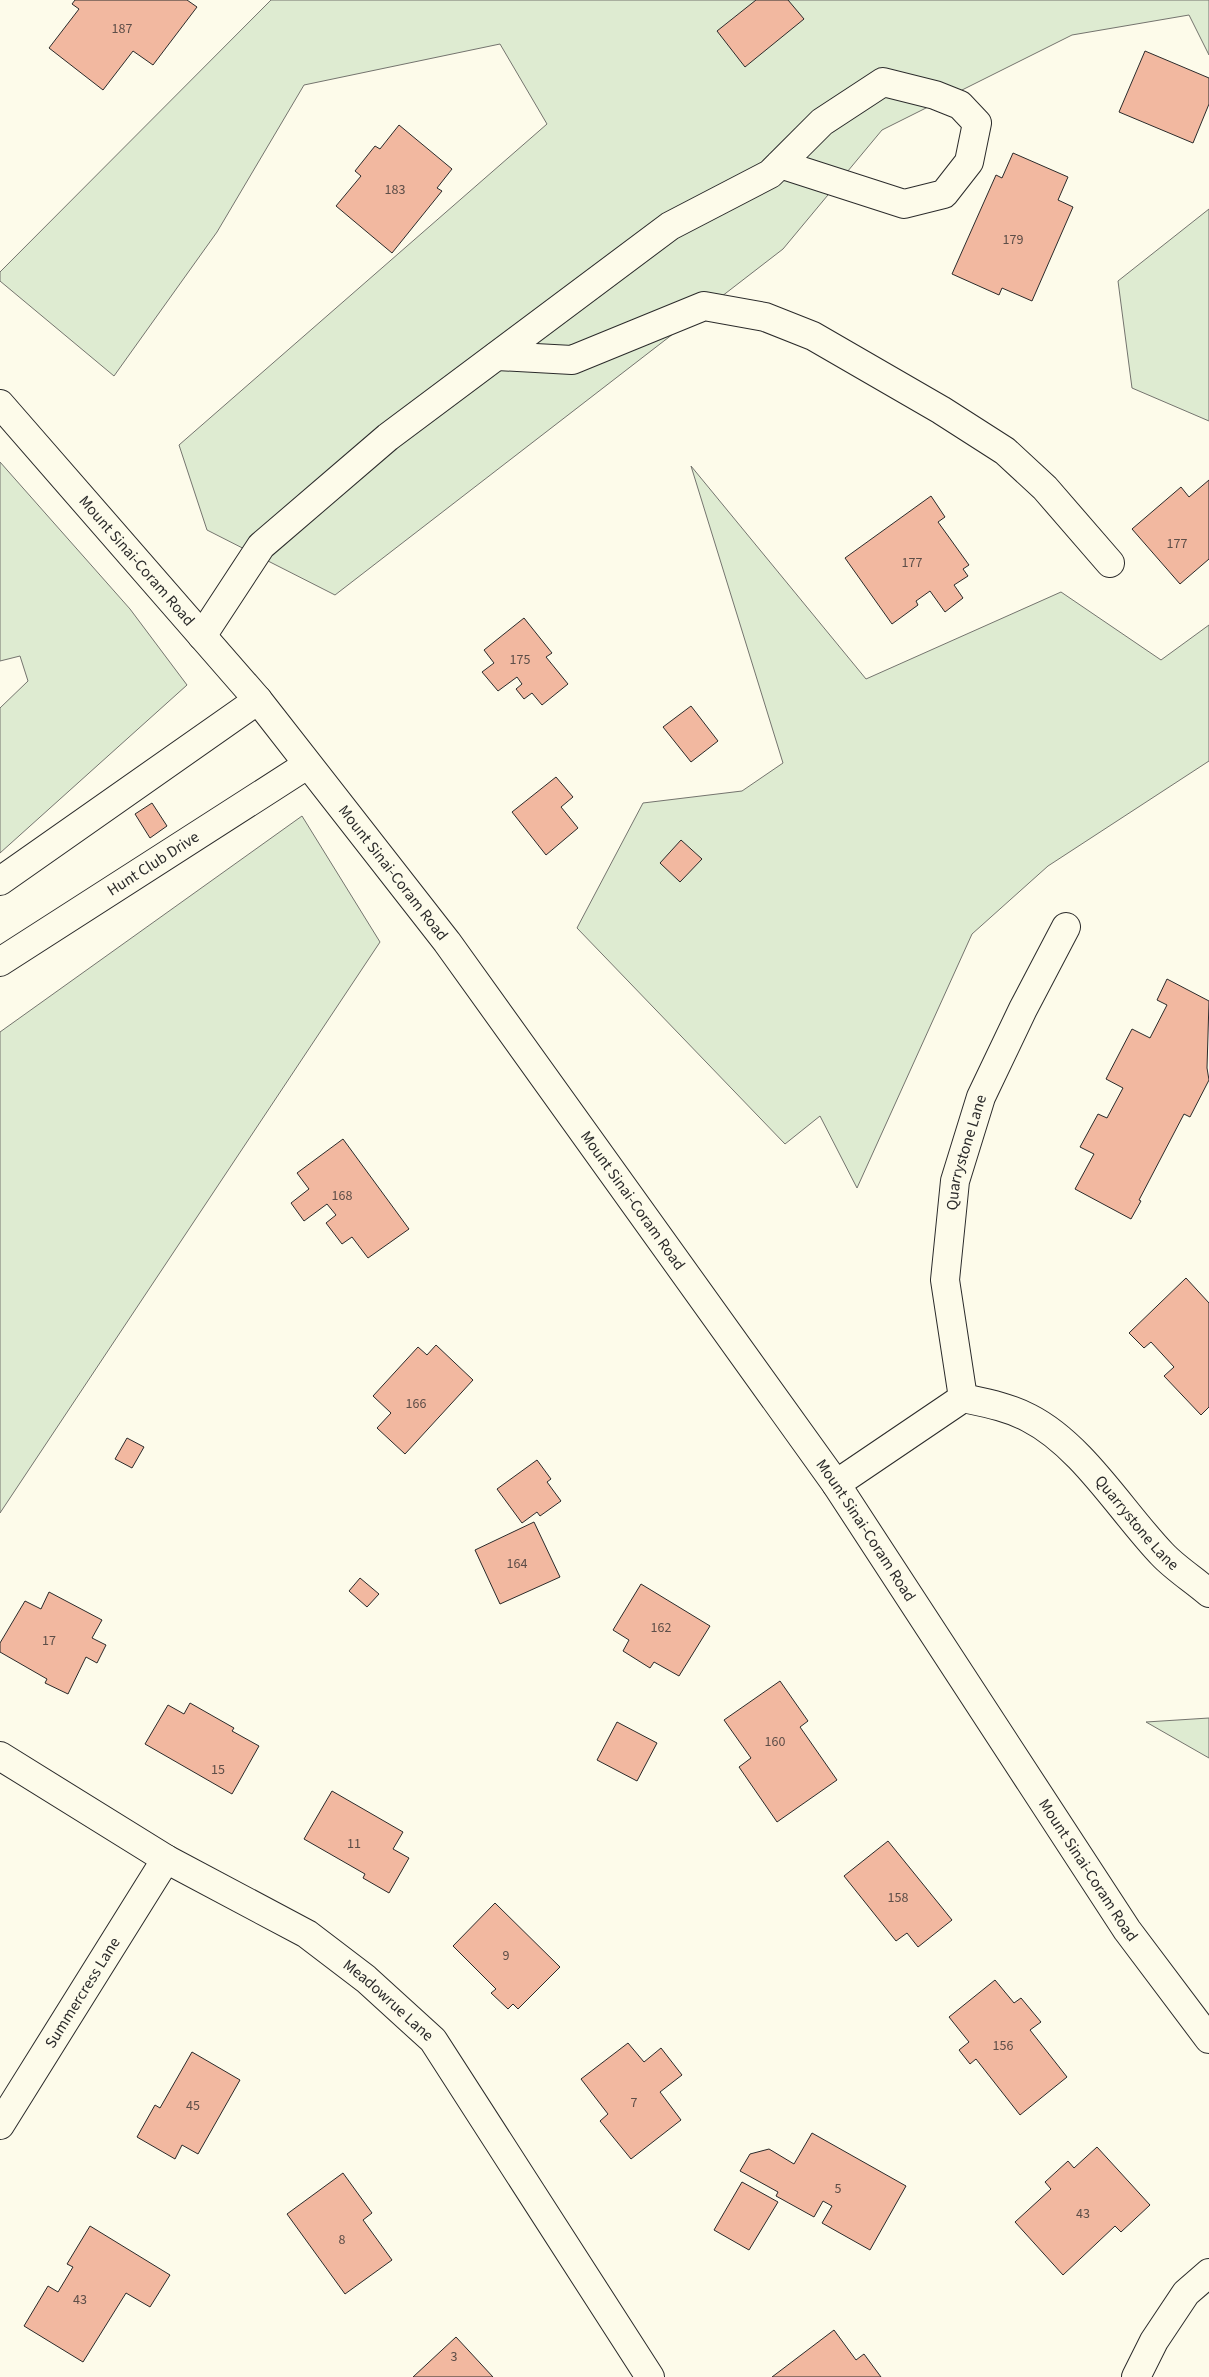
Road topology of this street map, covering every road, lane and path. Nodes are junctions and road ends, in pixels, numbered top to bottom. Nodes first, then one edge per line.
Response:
1 (780, 164) junction
2 (497, 356) junction
3 (0, 404) edge
4 (1110, 563) dead end
5 (202, 636) junction
6 (258, 700) junction
7 (307, 765) junction
8 (0, 881) edge
9 (1066, 927) dead end
10 (0, 962) edge
11 (963, 1398) junction
12 (836, 1484) junction
13 (1209, 1593) edge
14 (0, 1756) edge
15 (166, 1859) junction
16 (1209, 2040) edge
17 (0, 2125) edge
18 (1209, 2273) edge
19 (650, 2377) edge
20 (1136, 2377) edge

1 - 1 street
1 - 2 street
2 - 4 street
2 - 5 street
3 - 5 street, Mount Sinai-Coram Road
5 - 6 street, Mount Sinai-Coram Road
6 - 7 street, Mount Sinai-Coram Road
6 - 8 street
7 - 10 street, Hunt Club Drive
7 - 12 street, Mount Sinai-Coram Road
9 - 11 street, Quarrystone Lane
11 - 12 street
11 - 13 street, Quarrystone Lane
12 - 16 street, Mount Sinai-Coram Road
14 - 15 street, Meadowrue Lane
15 - 17 street, Summercress Lane
15 - 19 street, Meadowrue Lane
18 - 20 street

